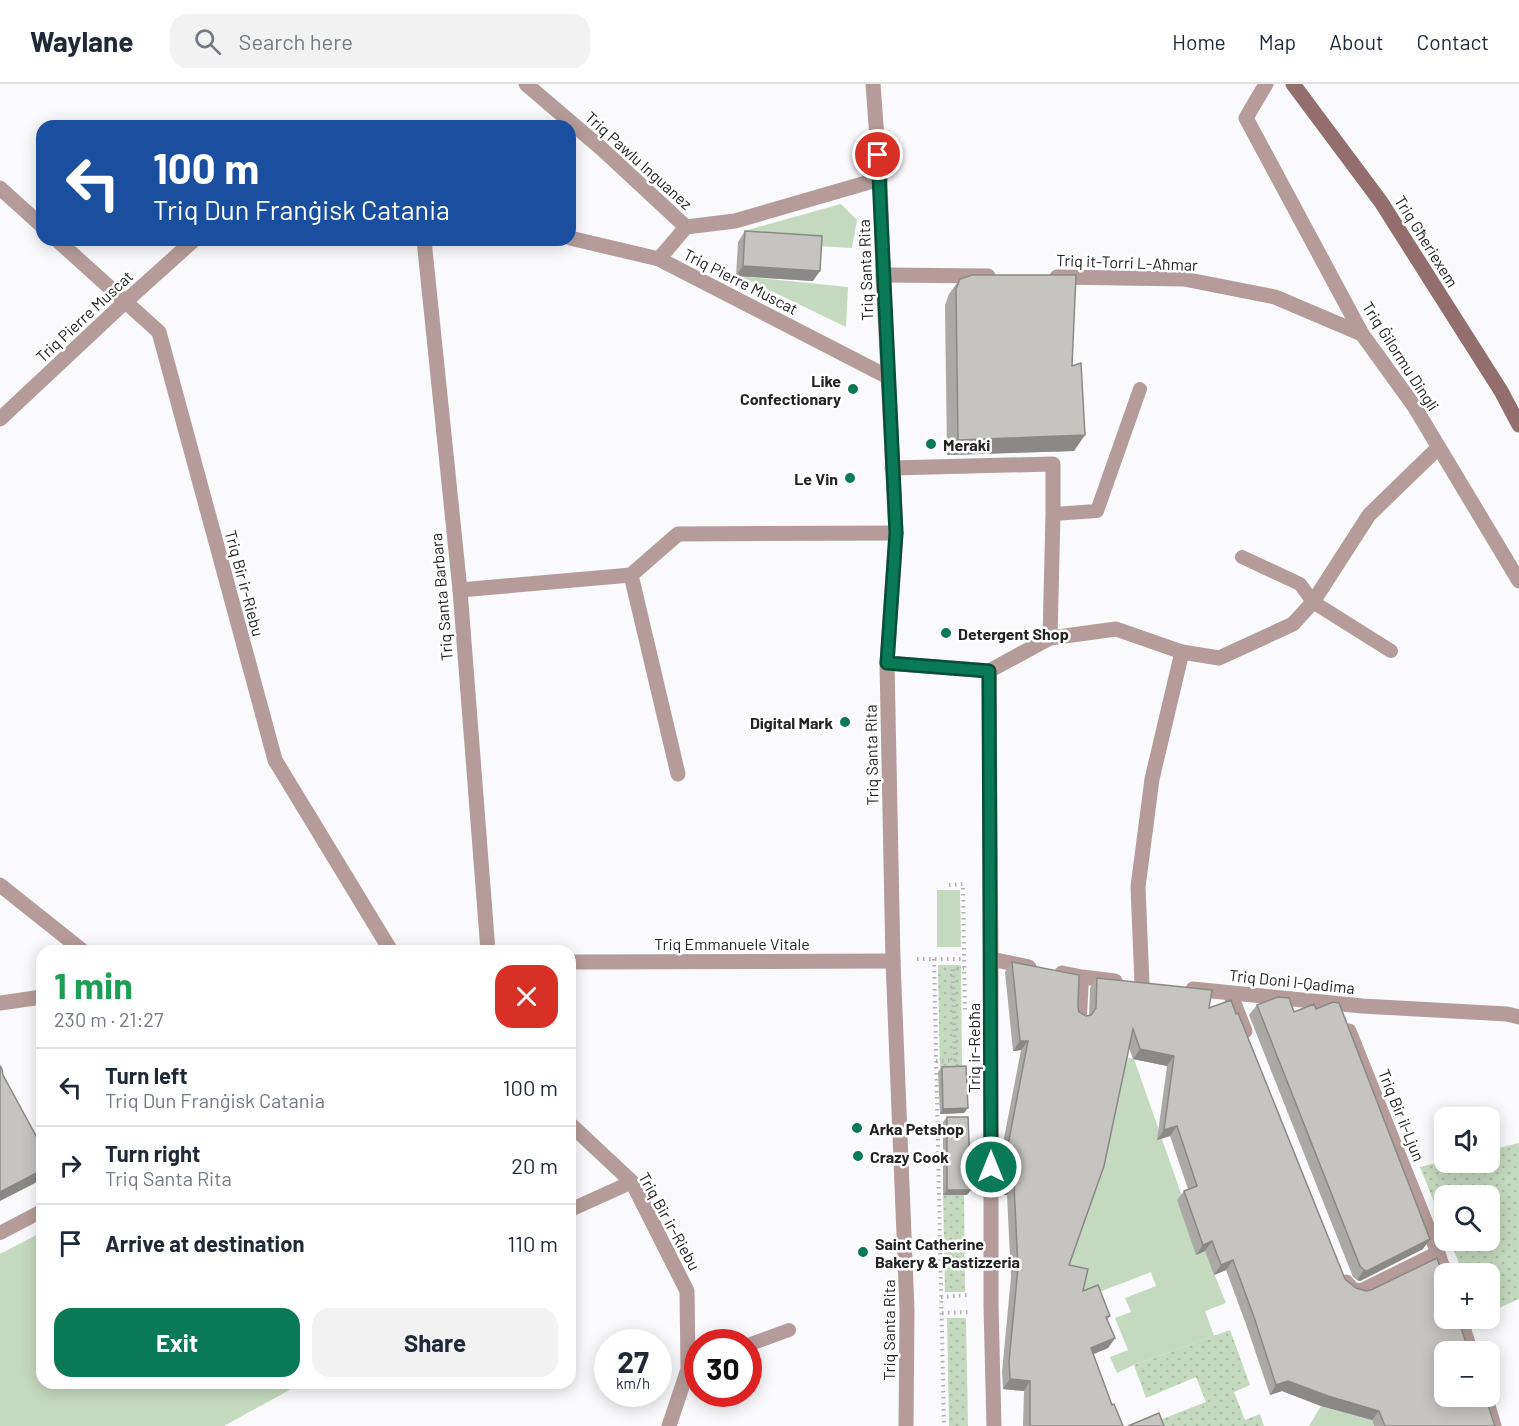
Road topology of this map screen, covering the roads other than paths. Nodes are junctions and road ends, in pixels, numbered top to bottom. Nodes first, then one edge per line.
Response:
1 (526, 84) edge
2 (873, 84) edge
3 (1266, 84) edge
4 (1293, 84) edge
5 (568, 120) edge
6 (576, 127) edge
7 (880, 179) junction
8 (0, 189) edge
9 (36, 221) edge
10 (686, 227) junction
11 (576, 239) edge
12 (64, 246) edge
13 (187, 246) edge
14 (425, 246) edge
15 (659, 259) junction
16 (883, 275) junction
17 (998, 277) edge
18 (1045, 277) edge
19 (125, 302) junction
20 (1362, 334) junction
21 (888, 377) junction
22 (1140, 389) dead end
23 (0, 419) edge
24 (1519, 424) edge
25 (1438, 448) junction
26 (892, 468) junction
27 (1053, 514) junction
28 (896, 533) junction
29 (1242, 556) dead end
30 (632, 575) junction
31 (1519, 581) edge
32 (460, 590) junction
33 (1313, 602) junction
34 (1050, 638) junction
35 (1391, 651) dead end
36 (1182, 652) junction
37 (887, 663) junction
38 (989, 671) junction
39 (678, 774) dead end
40 (0, 885) edge
41 (75, 945) edge
42 (387, 945) edge
43 (488, 945) edge
44 (991, 959) junction
45 (894, 961) junction
46 (576, 962) edge
47 (1082, 977) junction
48 (1175, 987) edge
49 (1230, 993) junction
50 (36, 999) edge
51 (0, 1003) edge
52 (1338, 1003) junction
53 (1080, 1017) edge
54 (1519, 1017) edge
55 (1252, 1048) edge
56 (576, 1130) edge
57 (632, 1182) junction
58 (576, 1207) edge
59 (36, 1214) edge
60 (0, 1233) edge
61 (1438, 1253) junction
62 (1441, 1263) edge
63 (1341, 1271) edge
64 (690, 1329) edge
65 (789, 1330) dead end
66 (762, 1341) edge
67 (684, 1389) edge
68 (1488, 1407) edge
69 (669, 1426) edge
70 (906, 1426) edge
71 (994, 1426) edge
72 (1494, 1426) edge

1 - 5 street, Triq Pawlu Inguanez
2 - 7 street, Triq Santa Rita
3 - 20 street, Triq Ġilormu Dingli
4 - 24 main road, Triq Għeriexem
6 - 10 street, Triq Pawlu Inguanez
7 - 10 street, Triq Pawlu Inguanez
7 - 16 street, Triq Santa Rita
8 - 9 street
10 - 15 street
11 - 15 street, Triq Pierre Muscat
12 - 19 street, Triq Bir ir-Riebu
13 - 19 street, Triq Pierre Muscat
14 - 32 street, Triq Santa Barbara
15 - 21 street, Triq Pierre Muscat
16 - 17 street
16 - 21 street, Triq Santa Rita
18 - 20 street, Triq it-Torri L-Aħmar
19 - 23 street, Triq Pierre Muscat
19 - 42 street, Triq Bir ir-Riebu
20 - 25 street, Triq Ġilormu Dingli
21 - 26 street, Triq Santa Rita
22 - 27 lane
25 - 31 street, Triq Ġilormu Dingli
25 - 33 street
26 - 27 street
26 - 28 street, Triq Santa Rita
27 - 34 street
28 - 30 street
28 - 37 street, Triq Santa Rita
29 - 33 lane
30 - 32 street
30 - 39 street
32 - 43 street, Triq Santa Barbara
33 - 35 lane
33 - 36 street
34 - 36 street
34 - 38 street
36 - 47 street
37 - 38 street
37 - 45 street, Triq Santa Rita
38 - 44 street, Triq ir-Rebħa
40 - 41 street
44 - 47 street
44 - 71 street, Triq ir-Rebħa
45 - 46 street, Triq Emmanuele Vitale
45 - 70 street, Triq Santa Rita
47 - 53 lane
48 - 49 street, Triq Doni l-Qadima
49 - 52 street, Triq Doni l-Qadima
49 - 55 street
50 - 51 street
52 - 54 street, Triq Doni l-Qadima
52 - 61 street, Triq Bir il-Ljun
56 - 57 street, Triq Bir ir-Riebu
57 - 58 lane
57 - 64 street, Triq Bir ir-Riebu
59 - 60 lane
61 - 62 street, Triq Bir il-Ljun
61 - 63 street
65 - 66 lane
67 - 69 street, Triq Bir ir-Riebu
68 - 72 street

